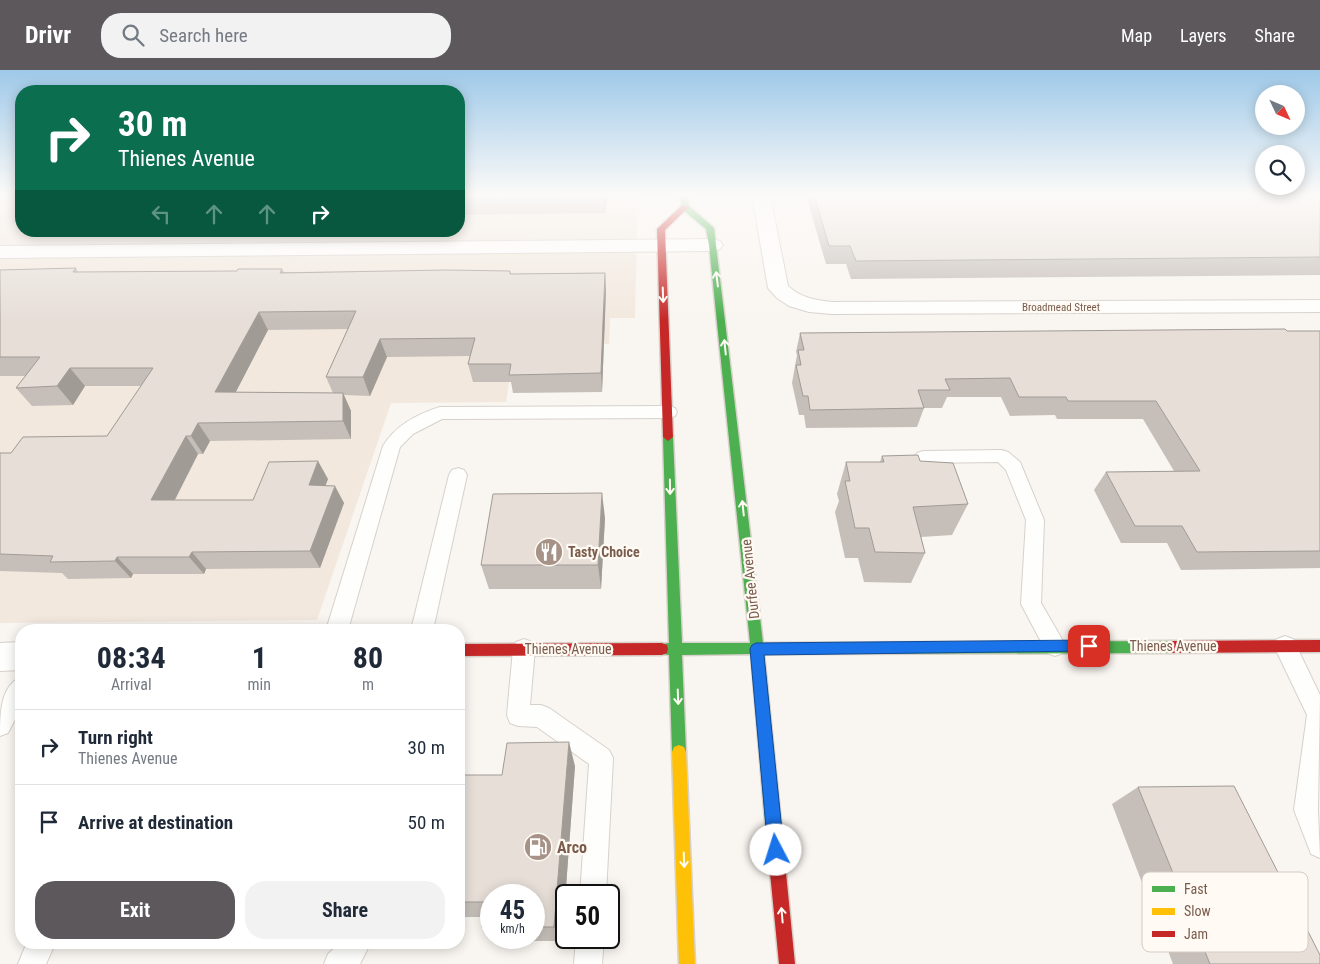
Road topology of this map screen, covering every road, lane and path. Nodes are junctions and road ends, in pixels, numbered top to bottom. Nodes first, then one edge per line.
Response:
1 (205, 237) edge
2 (661, 237) edge
3 (712, 237) edge
4 (769, 237) edge
5 (713, 245) junction
6 (661, 246) junction
7 (196, 250) junction
8 (0, 252) edge
9 (1320, 306) edge
10 (668, 412) junction
11 (923, 457) dead end
12 (458, 475) dead end
13 (339, 624) edge
14 (423, 624) edge
15 (1055, 646) junction
16 (1285, 646) junction
17 (1320, 646) edge
18 (677, 648) junction
19 (524, 649) junction
20 (756, 649) junction
21 (465, 650) edge
22 (15, 656) edge
23 (0, 657) edge
24 (15, 698) edge
25 (0, 724) edge
26 (1320, 845) edge
27 (593, 884) edge
28 (39, 949) edge
29 (353, 949) edge
30 (589, 949) edge
31 (32, 964) edge
32 (338, 964) edge
33 (588, 964) edge
34 (687, 964) edge
35 (787, 964) edge

1 - 7 street
2 - 6 main road, Durfee Avenue
3 - 5 main road, Durfee Avenue
4 - 9 street, Broadmead Street
5 - 6 street
20 -> 5 main road, Durfee Avenue
6 - 7 street
6 -> 10 main road, Durfee Avenue
7 - 8 street
10 - 13 lane
10 -> 18 main road, Durfee Avenue
11 - 15 lane
12 - 14 lane
15 - 16 main road, Thienes Avenue
15 - 20 main road, Thienes Avenue
16 - 17 main road, Thienes Avenue
16 - 26 lane
18 - 19 main road, Thienes Avenue
18 - 20 main road, Thienes Avenue
18 -> 34 main road, Durfee Avenue
19 - 21 main road, Thienes Avenue
19 - 27 lane
35 -> 20 main road, Durfee Avenue
22 - 23 street
24 - 25 lane
28 - 31 lane
29 - 32 lane
30 - 33 lane

